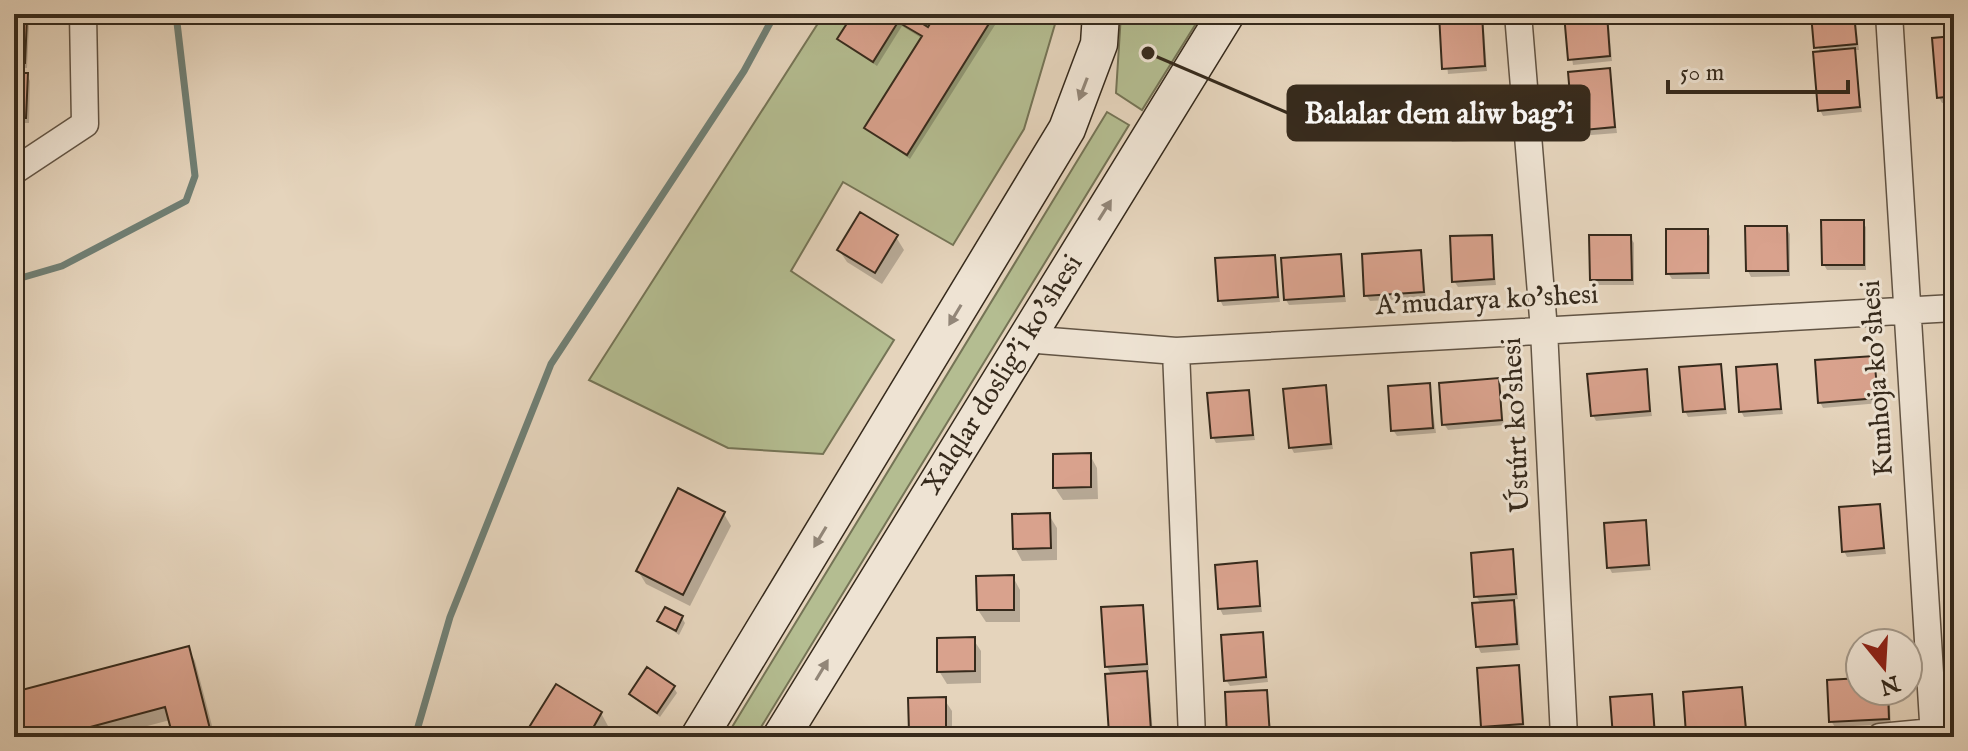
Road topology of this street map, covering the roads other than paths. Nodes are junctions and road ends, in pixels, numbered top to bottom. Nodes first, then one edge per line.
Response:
1 (83, 14) edge
2 (1101, 14) edge
3 (1226, 14) edge
4 (1518, 14) edge
5 (1889, 14) edge
6 (14, 171) edge
7 (1954, 308) edge
8 (1906, 309) junction
9 (1544, 330) junction
10 (1025, 339) junction
11 (1176, 351) junction
12 (1934, 734) edge
13 (699, 737) edge
14 (781, 737) edge
15 (1192, 737) edge
16 (1564, 737) edge
17 (1880, 737) edge

1 - 6 street
2 -> 13 main road
10 -> 3 main road, Xalqlar doslig'i ko'shesi
4 - 9 street, Ústúrt ko'shesi
5 - 8 street, Kunhoja ko'shesi
7 - 8 street, A'mudarya ko'shesi
8 - 9 street, A'mudarya ko'shesi
8 - 12 street, Kunhoja ko'shesi
9 - 11 street, A'mudarya ko'shesi
9 - 16 street, Ústúrt ko'shesi
10 - 11 street, A'mudarya ko'shesi
14 -> 10 main road, Xalqlar doslig'i ko'shesi
11 - 15 street
12 - 17 street

